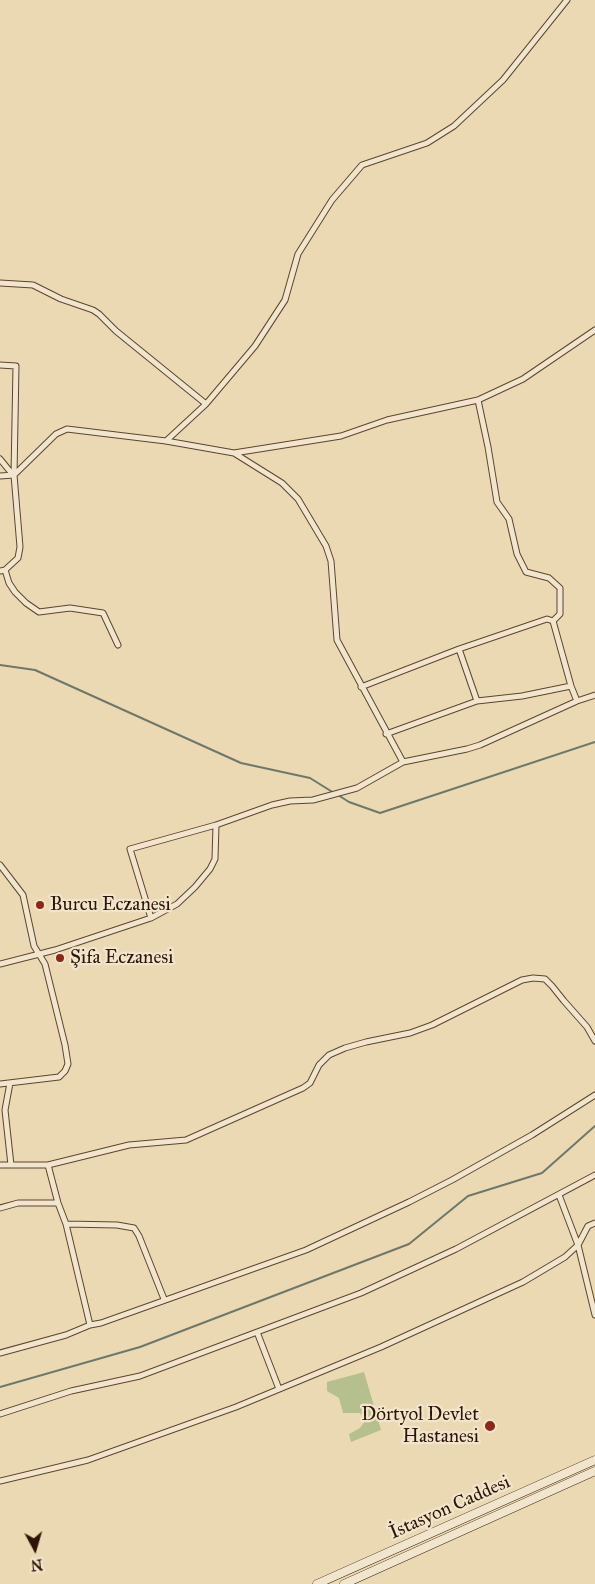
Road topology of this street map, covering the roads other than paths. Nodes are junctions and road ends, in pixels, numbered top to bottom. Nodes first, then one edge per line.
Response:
1 (567, 0) edge
2 (0, 283) edge
3 (595, 330) edge
4 (0, 366) edge
5 (478, 400) junction
6 (206, 404) junction
7 (166, 441) junction
8 (234, 453) junction
9 (0, 459) edge
10 (14, 475) junction
11 (0, 476) edge
12 (3, 570) edge
13 (552, 621) junction
14 (118, 645) dead end
15 (459, 649) junction
16 (570, 686) junction
17 (361, 688) junction
18 (595, 695) edge
19 (577, 701) junction
20 (477, 702) junction
21 (386, 734) junction
22 (403, 762) junction
23 (216, 825) junction
24 (0, 864) edge
25 (151, 918) junction
26 (40, 954) junction
27 (0, 964) edge
28 (595, 1041) edge
29 (10, 1083) junction
30 (0, 1084) edge
31 (595, 1095) edge
32 (0, 1165) edge
33 (11, 1165) junction
34 (48, 1165) junction
35 (595, 1175) edge
36 (559, 1195) junction
37 (58, 1203) junction
38 (0, 1208) edge
39 (595, 1223) edge
40 (66, 1224) junction
41 (578, 1245) junction
42 (164, 1299) junction
43 (595, 1315) edge
44 (90, 1324) junction
45 (257, 1332) junction
46 (0, 1353) edge
47 (279, 1389) junction
48 (0, 1414) edge
49 (595, 1460) edge
50 (595, 1470) edge
51 (0, 1481) edge
52 (317, 1584) edge
53 (344, 1584) edge

1 - 6 street
2 - 6 street
3 - 5 street
4 - 10 street
5 - 8 street
5 - 13 street
6 - 7 street
7 - 8 street
7 - 10 street
8 - 17 street
9 - 10 street
10 - 11 street
10 - 12 street
12 - 14 street
13 - 15 street
13 - 16 street
15 - 17 street
15 - 20 street
16 - 19 street
16 - 20 street
17 - 21 street
18 - 19 street
19 - 22 street
20 - 21 street
21 - 22 street
22 - 23 street
23 - 25 street
23 - 25 street
24 - 26 street
25 - 26 street
26 - 27 street
26 - 29 street
28 - 34 street
29 - 30 street
29 - 33 street
31 - 42 street
32 - 33 street
33 - 34 street
34 - 37 street
35 - 36 street
36 - 41 street
36 - 45 street
37 - 38 street
37 - 40 street
39 - 41 street
40 - 42 street
40 - 44 street
41 - 43 street
41 - 47 street
42 - 44 street
44 - 46 street
45 - 47 street
45 - 48 street
47 - 51 street
49 - 52 main road, İstasyon Caddesi
50 - 53 main road, İstasyon Caddesi

